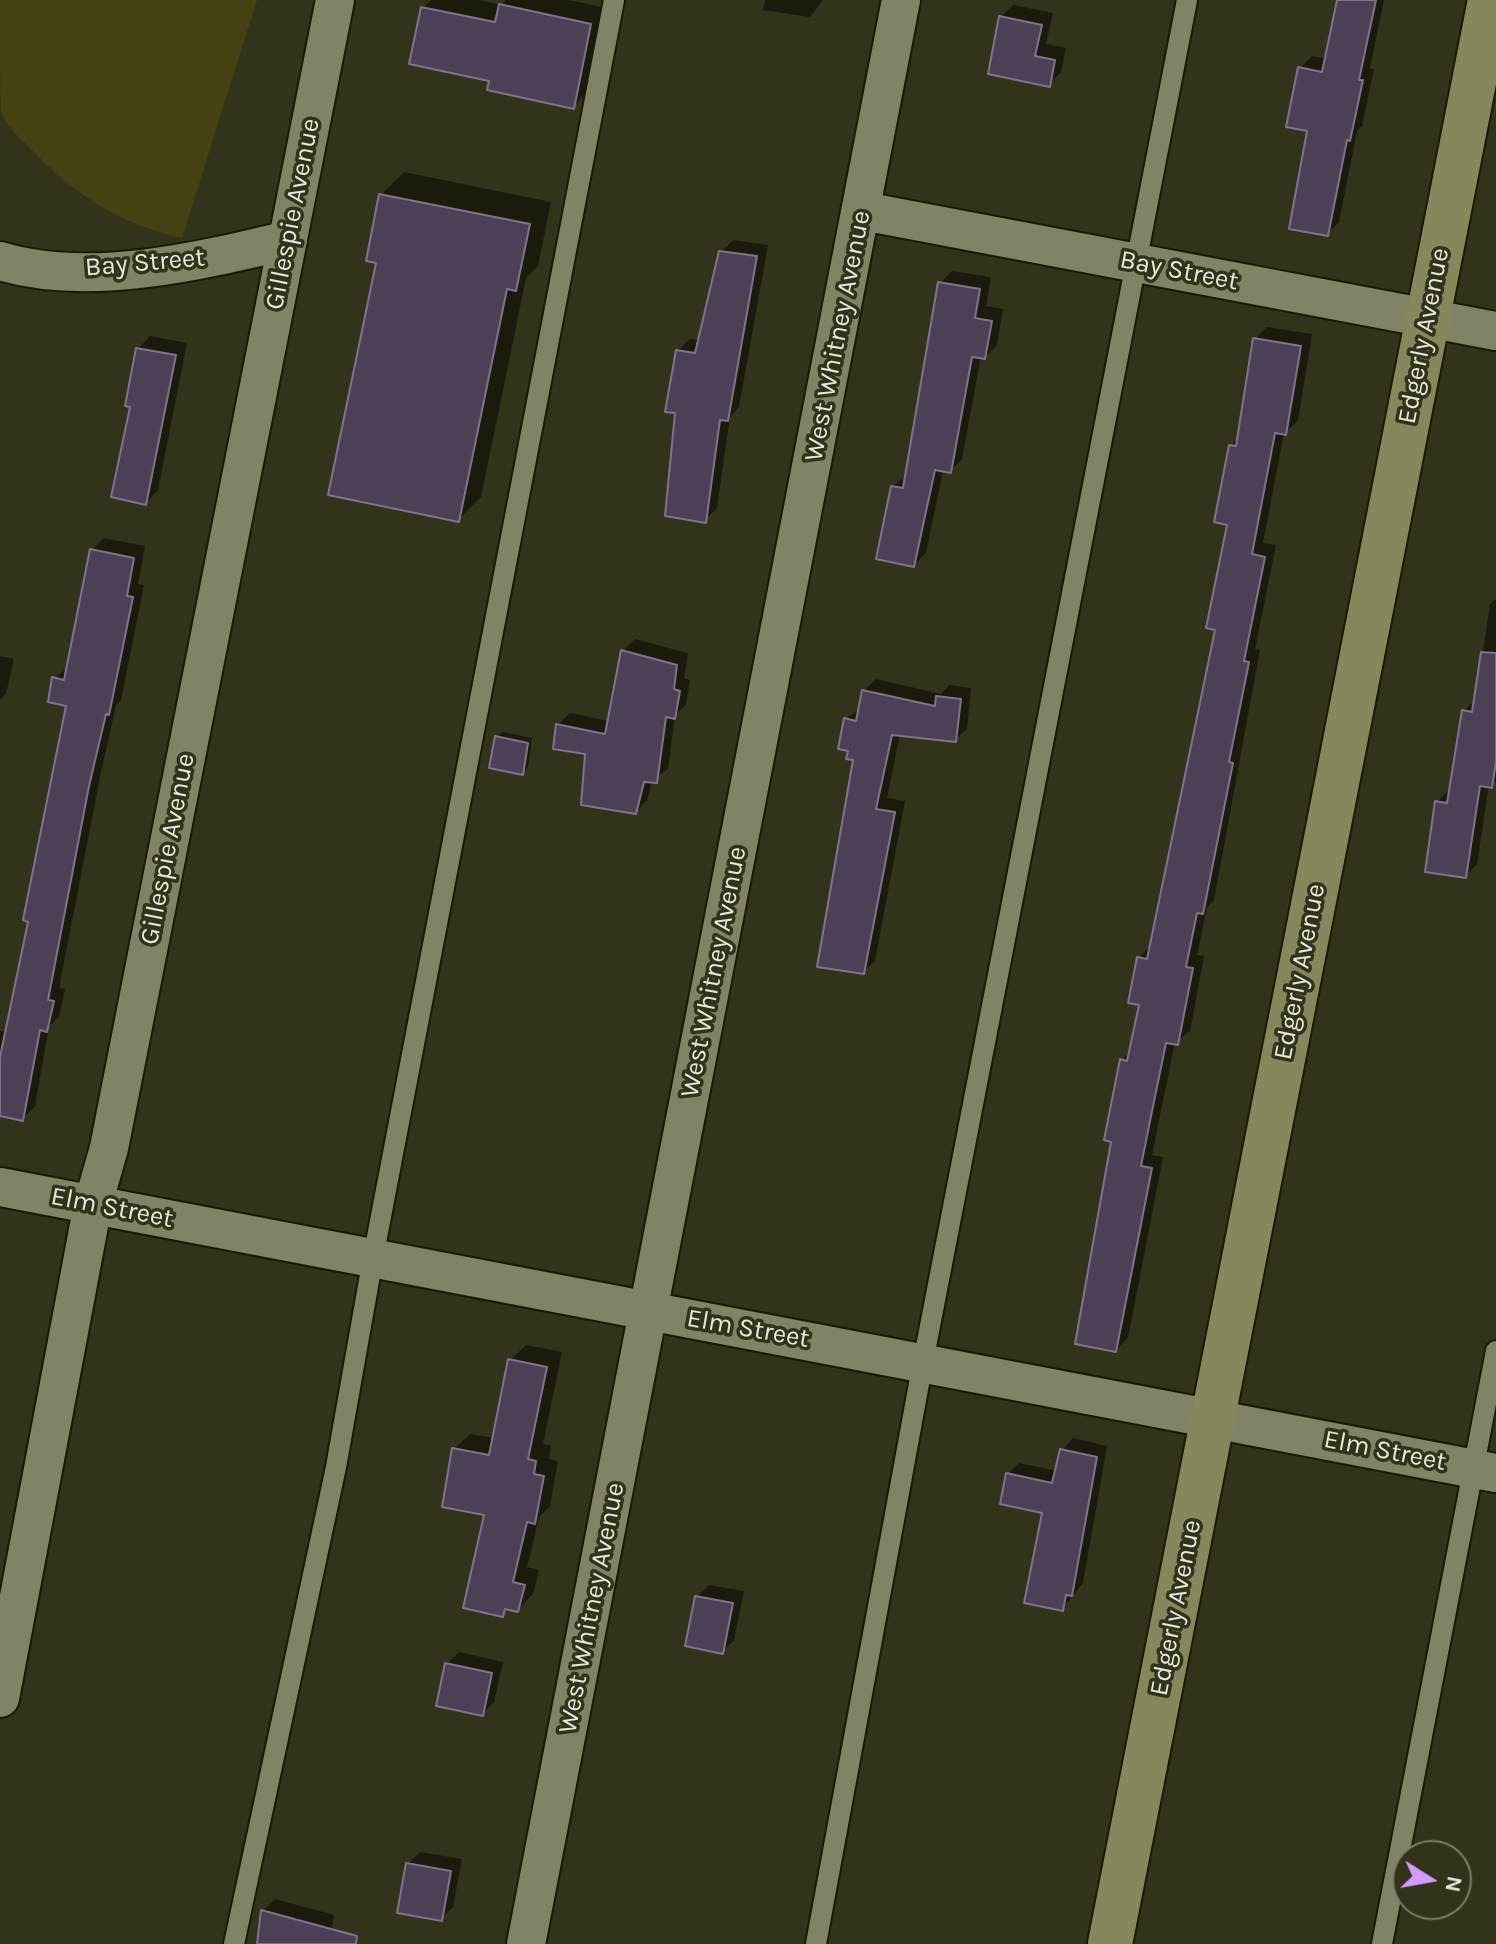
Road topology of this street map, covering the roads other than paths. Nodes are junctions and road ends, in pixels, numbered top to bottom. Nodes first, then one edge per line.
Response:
1 (335, 0) edge
2 (614, 0) edge
3 (901, 0) edge
4 (1187, 0) edge
5 (1490, 0) edge
6 (863, 211) junction
7 (288, 240) junction
8 (1137, 263) junction
9 (1, 265) edge
10 (1428, 318) junction
11 (1496, 331) edge
12 (0, 1187) edge
13 (93, 1204) junction
14 (373, 1258) junction
15 (650, 1312) junction
16 (1496, 1351) edge
17 (923, 1362) junction
18 (1213, 1417) junction
19 (1485, 1470) edge
20 (0, 1698) edge
21 (234, 1944) edge
22 (526, 1944) edge
23 (816, 1944) edge
24 (1110, 1944) edge
25 (1382, 1944) edge

1 - 7 street, Gillespie Avenue
2 - 14 lane
3 - 6 street, West Whitney Avenue
4 - 8 lane
5 - 10 street, Edgerly Avenue
6 - 8 street, Bay Street
6 - 15 street, West Whitney Avenue
7 - 9 street, Bay Street
7 - 13 street, Gillespie Avenue
8 - 10 street, Bay Street
8 - 17 lane
10 - 11 street, Bay Street
10 - 18 street, Edgerly Avenue
12 - 13 street, Elm Street
13 - 14 street, Elm Street
13 - 20 street, Gillespie Avenue
14 - 15 street, Elm Street
14 - 21 lane
15 - 17 street, Elm Street
15 - 22 street, West Whitney Avenue
16 - 19 lane
17 - 18 street, Elm Street
17 - 23 lane
18 - 19 street, Elm Street
18 - 24 street, Edgerly Avenue
19 - 25 lane

